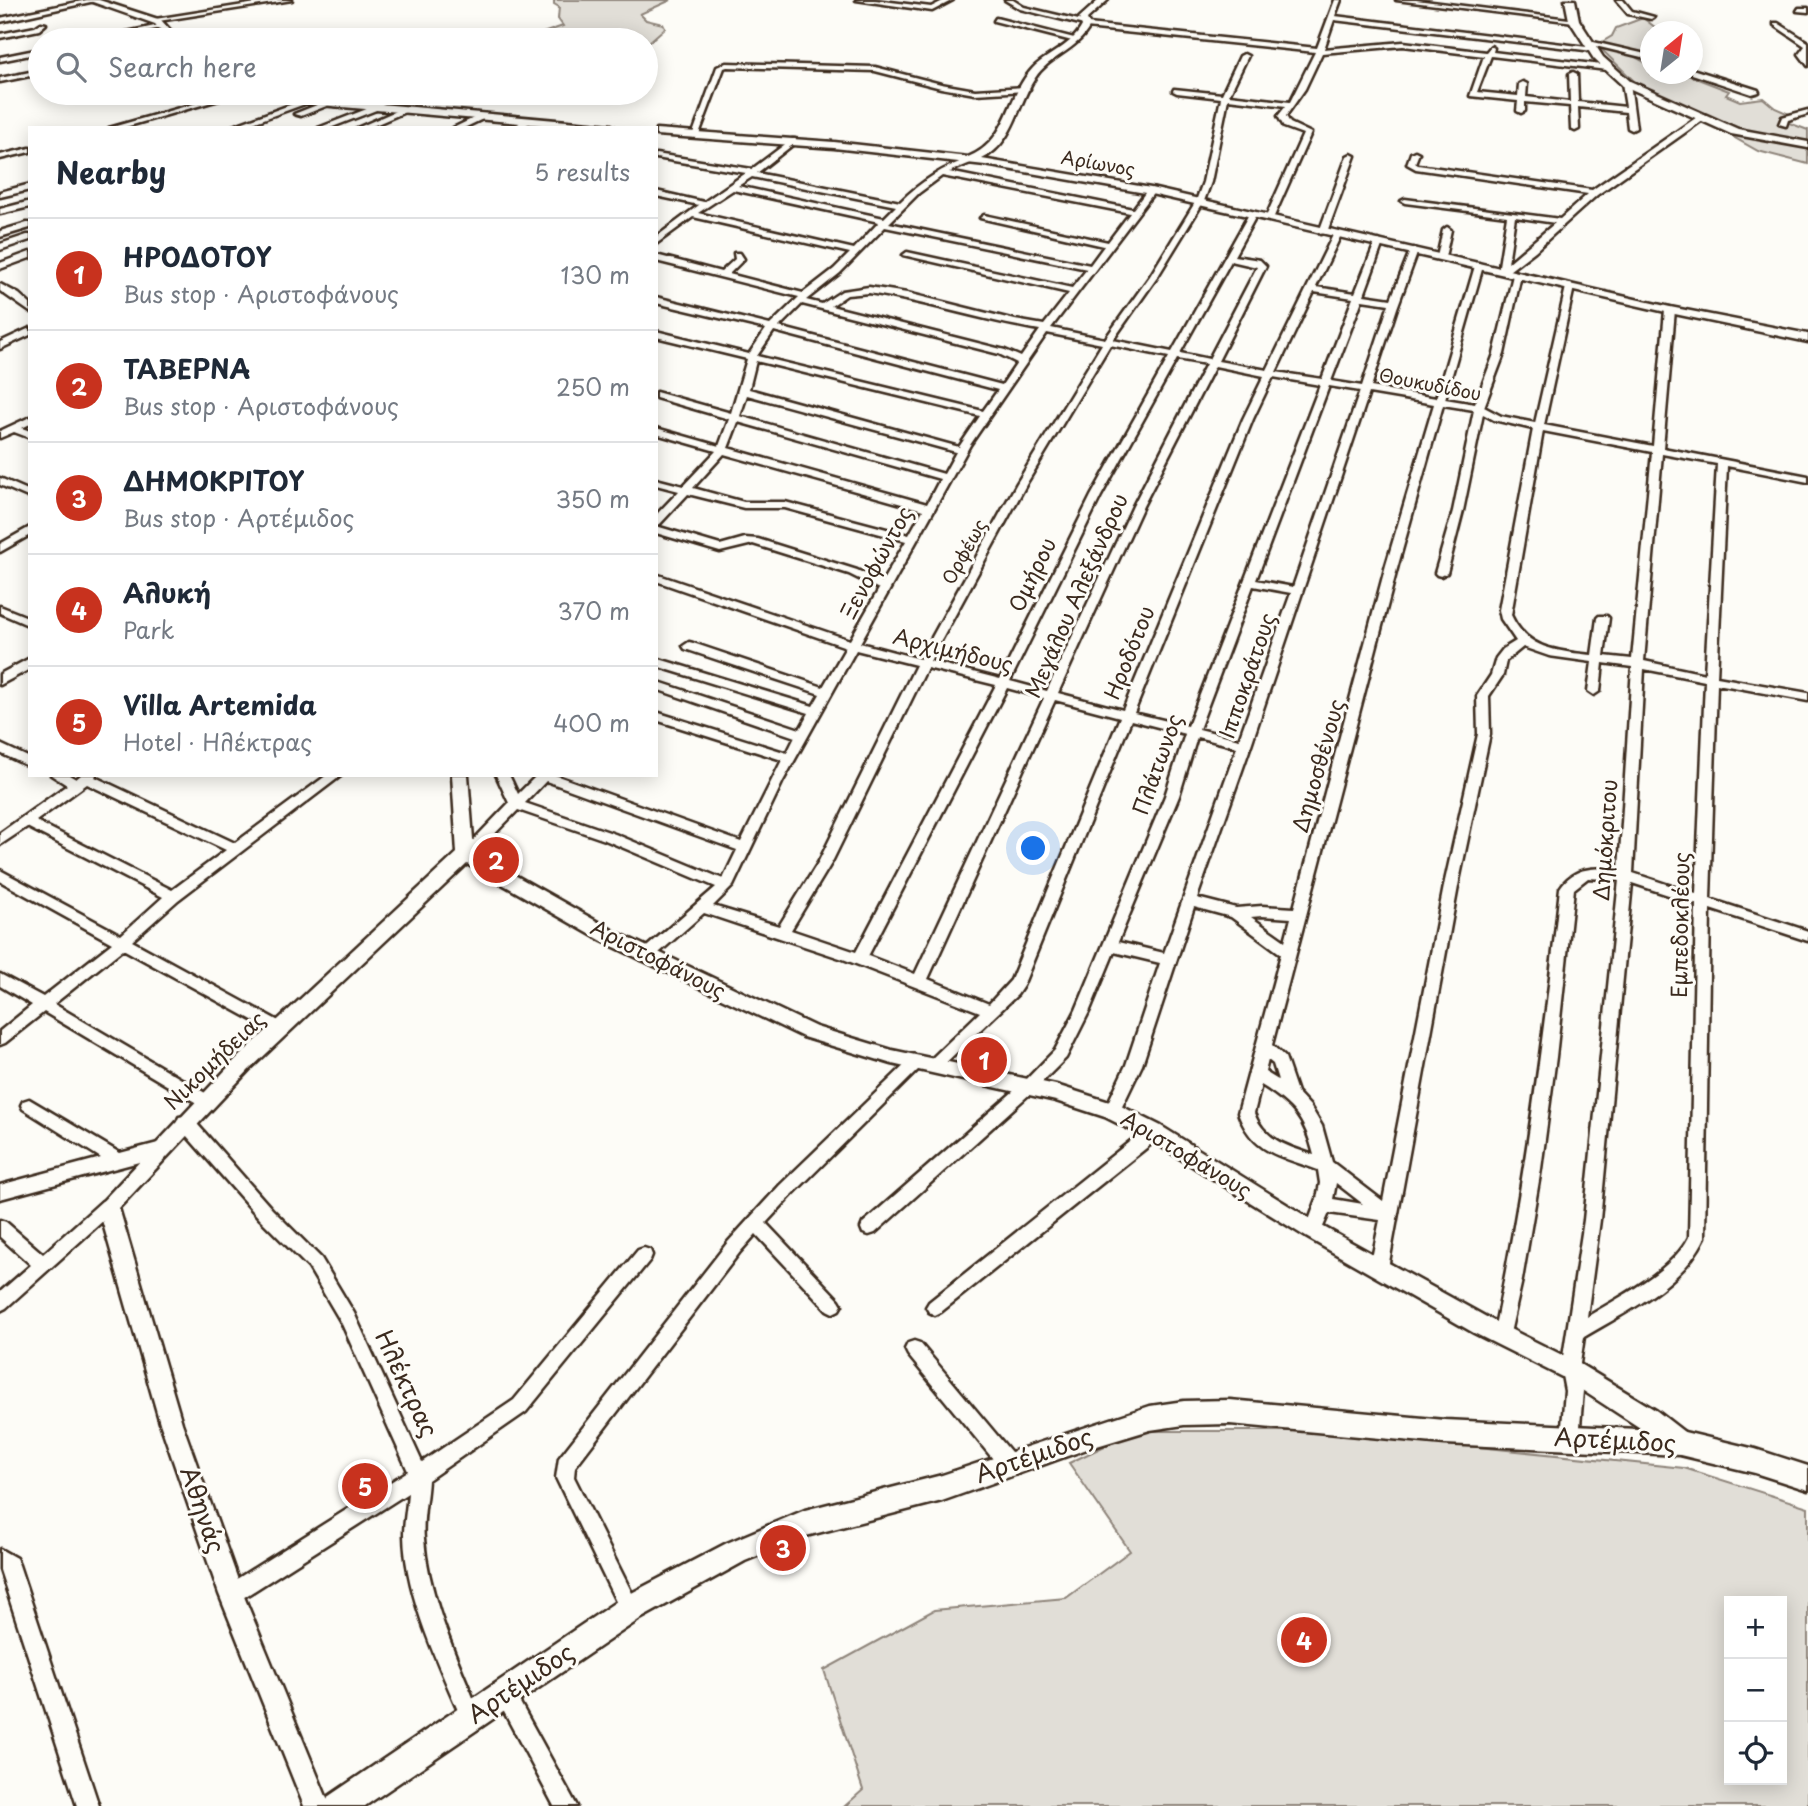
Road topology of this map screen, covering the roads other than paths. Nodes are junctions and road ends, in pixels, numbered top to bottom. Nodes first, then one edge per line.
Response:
1 (91, 0) edge
2 (289, 0) edge
3 (859, 0) edge
4 (950, 0) edge
5 (1008, 0) edge
6 (1104, 0) edge
7 (1338, 0) edge
8 (1399, 0) edge
9 (1570, 0) edge
10 (1619, 0) edge
11 (1799, 10) dead end
12 (1808, 10) edge
13 (1332, 18) junction
14 (1651, 18) dead end
15 (0, 20) edge
16 (152, 20) junction
17 (996, 20) dead end
18 (1574, 20) junction
19 (43, 24) dead end
20 (1776, 24) dead end
21 (1085, 25) junction
22 (164, 26) joint
23 (38, 28) edge
24 (154, 28) edge
25 (28, 31) edge
26 (0, 36) edge
27 (1495, 38) junction
28 (1076, 40) junction
29 (1591, 46) junction
30 (1808, 46) edge
31 (1322, 51) junction
32 (28, 53) edge
33 (1489, 54) junction
34 (1640, 55) edge
35 (1244, 56) dead end
36 (0, 59) edge
37 (1807, 61) edge
38 (1607, 68) junction
39 (28, 74) edge
40 (1573, 74) dead end
41 (1703, 75) edge
42 (0, 80) edge
43 (1626, 83) junction
44 (1522, 84) dead end
45 (1026, 89) junction
46 (1177, 91) dead end
47 (1755, 92) dead end
48 (1224, 96) junction
49 (1522, 100) junction
50 (1292, 104) junction
51 (1573, 104) junction
52 (196, 105) edge
53 (297, 105) edge
54 (324, 105) edge
55 (355, 105) edge
56 (380, 107) junction
57 (408, 109) junction
58 (1630, 110) junction
59 (1521, 111) dead end
60 (1808, 112) edge
61 (485, 116) junction
62 (1703, 117) junction
63 (531, 120) junction
64 (560, 122) junction
65 (1783, 124) dead end
66 (120, 126) edge
67 (237, 126) edge
68 (265, 126) edge
69 (328, 126) edge
70 (366, 126) edge
71 (462, 126) edge
72 (519, 126) edge
73 (553, 126) edge
74 (593, 126) edge
75 (1632, 128) dead end
76 (1575, 129) dead end
77 (658, 132) edge
78 (695, 134) junction
79 (792, 141) junction
80 (1808, 145) edge
81 (28, 150) edge
82 (1415, 153) dead end
83 (658, 156) edge
84 (1351, 156) dead end
85 (0, 157) edge
86 (970, 160) junction
87 (753, 173) junction
88 (941, 173) junction
89 (731, 187) junction
90 (28, 188) edge
91 (1151, 191) junction
92 (658, 193) edge
93 (1594, 193) junction
94 (0, 195) edge
95 (1200, 201) junction
96 (1405, 201) dead end
97 (705, 204) junction
98 (28, 205) edge
99 (902, 205) junction
100 (0, 212) edge
101 (1137, 212) junction
102 (691, 214) junction
103 (1511, 214) junction
104 (1253, 215) junction
105 (984, 218) dead end
106 (1269, 219) junction
107 (1562, 222) junction
108 (883, 223) junction
109 (28, 226) edge
110 (658, 228) edge
111 (1447, 230) dead end
112 (668, 231) junction
113 (1323, 232) junction
114 (0, 234) edge
115 (1337, 235) junction
116 (28, 238) edge
117 (658, 239) edge
118 (1379, 243) junction
119 (1111, 245) junction
120 (0, 247) edge
121 (1414, 251) junction
122 (856, 252) junction
123 (28, 256) edge
124 (737, 256) dead end
125 (907, 256) dead end
126 (1441, 257) junction
127 (1227, 258) junction
128 (658, 259) edge
129 (1479, 266) junction
130 (0, 267) edge
131 (1092, 268) junction
132 (1502, 272) junction
133 (721, 276) junction
134 (1522, 276) junction
135 (1570, 286) junction
136 (0, 287) edge
137 (1312, 289) junction
138 (28, 291) edge
139 (1074, 291) junction
140 (16, 296) junction
141 (1359, 296) junction
142 (802, 299) junction
143 (658, 301) edge
144 (1394, 302) junction
145 (28, 307) edge
146 (824, 307) junction
147 (1670, 310) junction
148 (771, 329) junction
149 (1046, 329) junction
150 (28, 332) edge
151 (658, 334) edge
152 (1808, 338) edge
153 (1107, 343) junction
154 (0, 346) edge
155 (1173, 355) junction
156 (752, 356) junction
157 (1023, 362) junction
158 (1212, 362) junction
159 (1271, 374) junction
160 (1325, 384) junction
161 (1005, 388) junction
162 (1364, 390) junction
163 (744, 391) junction
164 (658, 396) edge
165 (1439, 401) junction
166 (1479, 408) junction
167 (986, 415) junction
168 (736, 417) junction
169 (0, 421) edge
170 (28, 421) edge
171 (1539, 426) junction
172 (15, 427) junction
173 (658, 432) edge
174 (28, 434) edge
175 (0, 435) edge
176 (1659, 448) junction
177 (723, 449) junction
178 (962, 451) junction
179 (1722, 461) junction
180 (947, 478) junction
181 (1808, 479) edge
182 (0, 481) edge
183 (658, 483) edge
184 (686, 490) junction
185 (28, 494) edge
186 (929, 508) junction
187 (658, 520) edge
188 (658, 530) edge
189 (28, 531) edge
190 (913, 540) junction
191 (0, 548) edge
192 (1441, 573) dead end
193 (658, 578) edge
194 (1249, 582) junction
195 (885, 588) junction
196 (1298, 591) junction
197 (0, 609) edge
198 (1603, 618) dead end
199 (28, 621) edge
200 (1522, 642) junction
201 (852, 645) junction
202 (689, 646) dead end
203 (1597, 658) junction
204 (924, 662) junction
205 (658, 663) edge
206 (28, 664) edge
207 (1638, 664) junction
208 (1709, 678) junction
209 (0, 680) edge
210 (1003, 684) junction
211 (658, 686) edge
212 (1594, 691) dead end
213 (826, 692) junction
214 (1053, 696) junction
215 (1808, 697) edge
216 (816, 711) junction
217 (1125, 715) junction
218 (658, 717) edge
219 (1192, 732) junction
220 (803, 735) junction
221 (1245, 745) junction
222 (0, 748) edge
223 (790, 758) junction
224 (28, 762) edge
225 (333, 777) edge
226 (460, 777) edge
227 (503, 777) edge
228 (544, 777) edge
229 (548, 777) edge
230 (84, 779) edge
231 (517, 805) junction
232 (26, 821) junction
233 (0, 823) edge
234 (13, 830) junction
235 (0, 840) edge
236 (744, 848) junction
237 (235, 849) junction
238 (466, 855) junction
239 (0, 875) edge
240 (1626, 876) junction
241 (726, 886) junction
242 (173, 896) junction
243 (1190, 901) junction
244 (1704, 903) junction
245 (704, 908) junction
246 (1236, 913) junction
247 (1297, 913) junction
248 (783, 931) junction
249 (1808, 936) edge
250 (121, 943) junction
251 (1109, 945) junction
252 (1288, 951) junction
253 (646, 956) junction
254 (859, 959) junction
255 (1169, 960) junction
256 (0, 979) edge
257 (920, 980) junction
258 (45, 1006) junction
259 (990, 1010) junction
260 (281, 1029) junction
261 (0, 1039) edge
262 (1263, 1047) junction
263 (925, 1064) junction
264 (1255, 1074) junction
265 (1028, 1087) junction
266 (1290, 1095) junction
267 (206, 1101) junction
268 (29, 1105) dead end
269 (1112, 1111) junction
270 (184, 1122) junction
271 (1154, 1132) junction
272 (158, 1150) junction
273 (117, 1160) junction
274 (1325, 1166) junction
275 (0, 1192) edge
276 (1324, 1205) junction
277 (108, 1206) junction
278 (1390, 1215) junction
279 (756, 1223) junction
280 (0, 1227) edge
281 (869, 1228) dead end
282 (1313, 1231) junction
283 (645, 1255) dead end
284 (43, 1265) junction
285 (1379, 1268) junction
286 (0, 1303) edge
287 (833, 1305) dead end
288 (935, 1307) dead end
289 (1578, 1331) junction
290 (1502, 1336) junction
291 (914, 1349) dead end
292 (1570, 1370) junction
293 (1570, 1438) junction
294 (1680, 1443) junction
295 (1009, 1464) junction
296 (419, 1475) junction
297 (1808, 1478) edge
298 (1, 1559) edge
299 (231, 1594) junction
300 (630, 1609) junction
301 (505, 1695) junction
302 (471, 1717) junction
303 (88, 1806) edge
304 (317, 1806) edge
305 (339, 1806) edge
306 (566, 1806) edge

1 - 15 street
1 - 16 street
2 - 16 street
3 - 4 street
5 - 21 street
6 - 21 street
7 - 13 street
8 - 18 street
9 - 18 main road
10 - 14 street
11 - 12 street
13 - 27 street
13 - 31 street
16 - 22 street
17 - 28 street
18 - 29 main road
19 - 23 street
20 - 30 street
21 - 28 street
21 - 31 street
22 - 24 street
25 - 26 street
27 - 29 street
27 - 33 street
28 - 45 street
29 - 34 street
29 - 38 main road
30 - 37 street
31 - 33 street
31 - 50 street
32 - 36 street
33 - 38 street
33 - 49 street
35 - 48 street, Ορφέως
38 - 43 main road
39 - 42 street
40 - 51 street
41 - 47 street
43 - 58 street
43 - 62 main road
44 - 49 street
45 - 78 street
45 - 86 street
46 - 48 street
48 - 50 street
48 - 95 street, Ορφέως
49 - 51 street
49 - 59 street
50 - 106 street
51 - 58 street
51 - 76 street
52 - 66 street
53 - 67 street
54 - 68 street
55 - 56 street
56 - 57 street
56 - 69 street
57 - 61 street
57 - 70 street
58 - 75 street
60 - 65 street
61 - 63 street
61 - 71 street
62 - 80 main road
62 - 93 street
63 - 64 street
63 - 72 street
64 - 73 street
64 - 74 street
77 - 78 street, Αρίωνος
78 - 79 street, Αρίωνος
79 - 86 street, Αρίωνος
79 - 87 street
81 - 85 street
82 - 93 street
83 - 87 street
84 - 113 street
86 - 88 street
86 - 91 street, Αρίωνος
87 - 89 street
87 - 99 street
88 - 99 street
88 - 101 street
89 - 97 street
89 - 108 street
90 - 94 street
91 - 95 street, Αρίωνος
91 - 101 street, Ξενοφώντος
92 - 97 street
93 - 107 street
95 - 104 street, Αρίωνος
95 - 153 street, Ορφέως
96 - 103 street
97 - 102 street
98 - 100 street
99 - 108 street
101 - 119 street, Ξενοφώντος
102 - 112 street
102 - 122 street
103 - 107 street
103 - 132 street
104 - 106 street, Αρίωνος
104 - 127 street, Ομήρου
105 - 119 street
106 - 113 street, Αρίωνος
107 - 132 street
108 - 122 street
108 - 131 street
109 - 114 street
110 - 112 street
111 - 126 street
112 - 117 street
113 - 115 street, Αρίωνος
115 - 118 street, Αρίωνος
115 - 137 street, Ηροδότου
116 - 120 street
118 - 121 street, Αρίωνος
118 - 141 street, Πλάτωνος
119 - 131 street, Ξενοφώντος
121 - 126 street, Αρίωνος
121 - 144 street, Ιπποκράτους
122 - 142 street
123 - 130 street
124 - 133 street
125 - 139 street
126 - 129 street, Αρίωνος
127 - 155 street, Ομήρου
127 - 158 street, Μεγάλου Αλεξάνδρου
128 - 133 street
129 - 132 street, Αρίωνος
129 - 165 street, Δημοσθένους
131 - 139 street, Ξενοφώντος
132 - 134 street, Αρίωνος
133 - 142 street
134 - 135 street, Αρίωνος
134 - 166 street
135 - 147 street, Αρίωνος
135 - 171 street
136 - 140 street
137 - 141 street
137 - 159 street, Ηροδότου
138 - 140 street
139 - 149 street, Ξενοφώντος
140 - 145 street
141 - 144 street
141 - 160 street, Πλάτωνος
142 - 146 street
142 - 148 street
143 - 148 street
144 - 162 street, Ιπποκράτους
146 - 149 street, Θουκυδίδου
146 - 157 street
147 - 152 street, Αρίωνος
147 - 176 street, Δημόκριτου
148 - 156 street
148 - 161 street
149 - 153 street, Θουκυδίδου
149 - 157 street, Ξενοφώντος
150 - 154 street
151 - 156 street
153 - 155 street, Θουκυδίδου
153 - 204 street, Ορφέως
155 - 158 street, Θουκυδίδου
155 - 210 street, Ομήρου
156 - 163 street
156 - 167 street
157 - 161 street, Ξενοφώντος
158 - 159 street, Θουκυδίδου
158 - 214 street, Μεγάλου Αλεξάνδρου
159 - 160 street, Θουκυδίδου
159 - 217 street, Ηροδότου
160 - 162 street, Θουκυδίδου
160 - 194 street, Πλάτωνος
161 - 167 street, Ξενοφώντος
162 - 165 street, Θουκυδίδου
162 - 196 street, Ιπποκράτους
163 - 168 street
163 - 178 street
164 - 168 street
165 - 166 street, Θουκυδίδου
165 - 247 street, Δημοσθένους
166 - 171 street, Θουκυδίδου
166 - 192 street
167 - 178 street, Ξενοφώντος
168 - 177 street
168 - 180 street
169 - 172 street
170 - 172 street
171 - 176 street, Θουκυδίδου
171 - 200 street
172 - 174 street
172 - 175 street
173 - 177 street
176 - 179 street, Θουκυδίδου
176 - 207 street, Δημόκριτου
177 - 184 street
177 - 186 street
178 - 180 street, Ξενοφώντος
179 - 181 street, Θουκυδίδου
179 - 208 street, Εμπεδοκλέους
180 - 186 street, Ξενοφώντος
182 - 185 street
183 - 184 street
184 - 187 street
184 - 190 street
186 - 190 street, Ξενοφώντος
188 - 195 street
189 - 191 street
190 - 195 street, Ξενοφώντος
193 - 201 street, Αρχιμήδους
194 - 196 street
194 - 219 street, Πλάτωνος
195 - 201 street, Ξενοφώντος
196 - 221 street, Ιπποκράτους
197 - 199 street
198 - 203 street
200 - 203 street
200 - 278 street
201 - 204 street, Αρχιμήδους
201 - 213 street, Ξενοφώντος
202 - 213 street
203 - 207 street
203 - 212 street
204 - 210 street, Αρχιμήδους
204 - 248 street, Ορφέως
205 - 216 street
206 - 209 street
207 - 208 street
207 - 240 street, Δημόκριτου
208 - 215 street
208 - 244 street, Εμπεδοκλέους
210 - 214 street, Αρχιμήδους
210 - 254 street, Ομήρου
211 - 220 street
213 - 216 street, Ξενοφώντος
214 - 217 street, Αρχιμήδους
214 - 257 street, Μεγάλου Αλεξάνδρου
216 - 220 street, Ξενοφώντος
217 - 219 street, Αρχιμήδους
217 - 259 street, Ηροδότου
218 - 223 street
219 - 221 street, Αρχιμήδους
219 - 251 street, Πλάτωνος
220 - 223 street, Ξενοφώντος
221 - 243 street, Ιπποκράτους
222 - 224 street
223 - 236 street, Ξενοφώντος
225 - 237 street
226 - 238 street
227 - 231 street
228 - 231 street
229 - 236 street
230 - 232 street
230 - 237 street
231 - 238 street
231 - 241 street
232 - 234 street
232 - 242 street
233 - 234 street
234 - 235 street
236 - 241 street, Ξενοφώντος
237 - 242 street
238 - 253 street, Αριστοφάνους
238 - 260 street, Νικομήδειας
239 - 250 street
240 - 244 street
240 - 289 street, Δημόκριτου
240 - 290 street
241 - 245 street, Ξενοφώντος
242 - 250 street
243 - 246 street
243 - 255 street, Ιπποκράτους
244 - 249 street
244 - 289 street, Εμπεδοκλέους
245 - 248 street
245 - 253 street, Ξενοφώντος
246 - 247 street
246 - 252 street
247 - 252 street, Δημοσθένους
248 - 254 street
250 - 258 street
250 - 260 street
251 - 255 street
251 - 265 street, Πλάτωνος
252 - 262 street, Δημοσθένους
253 - 263 street, Αριστοφάνους
254 - 257 street
255 - 269 street, Ιπποκράτους
256 - 258 street
257 - 259 street
258 - 261 street
258 - 267 street
259 - 263 street, Ηροδότου
260 - 267 street, Νικομήδειας
262 - 264 street, Δημοσθένους
262 - 266 street
263 - 265 street, Αριστοφάνους
263 - 279 street, Ηροδότου
264 - 266 street
264 - 274 street, Δημοσθένους
265 - 269 street, Αριστοφάνους
265 - 281 street, Πλάτωνος
266 - 274 street
267 - 270 street, Νικομήδειας
268 - 273 street
269 - 271 street, Αριστοφάνους
270 - 272 street, Νικομήδειας
270 - 296 street, Ηλέκτρας
271 - 282 street, Αριστοφάνους
271 - 288 street
272 - 273 street
272 - 277 street, Νικομήδειας
273 - 275 street
274 - 276 street
274 - 278 street, Δημοσθένους
276 - 278 street
276 - 282 street
277 - 284 street, Νικομήδειας
277 - 299 street, Αθηνάς
278 - 285 street
279 - 287 street
279 - 300 street, Ηροδότου
280 - 284 street
282 - 285 street, Αριστοφάνους
283 - 296 street
284 - 286 street, Νικομήδειας
285 - 290 street, Αριστοφάνους
289 - 292 street, Δημόκριτου
290 - 292 street, Αριστοφάνους
291 - 295 street
292 - 293 street, Δημόκριτου
292 - 294 street, Αριστοφάνους
293 - 294 main road, Αρτέμιδος
293 - 295 main road, Αρτέμιδος
294 - 297 main road, Αρτέμιδος
295 - 300 main road, Αρτέμιδος
296 - 299 street
296 - 302 street, Ηλέκτρας
298 - 303 street
299 - 304 street, Αθηνάς
300 - 301 main road, Αρτέμιδος
301 - 302 main road, Αρτέμιδος
301 - 306 street
302 - 305 main road, Αρτέμιδος

